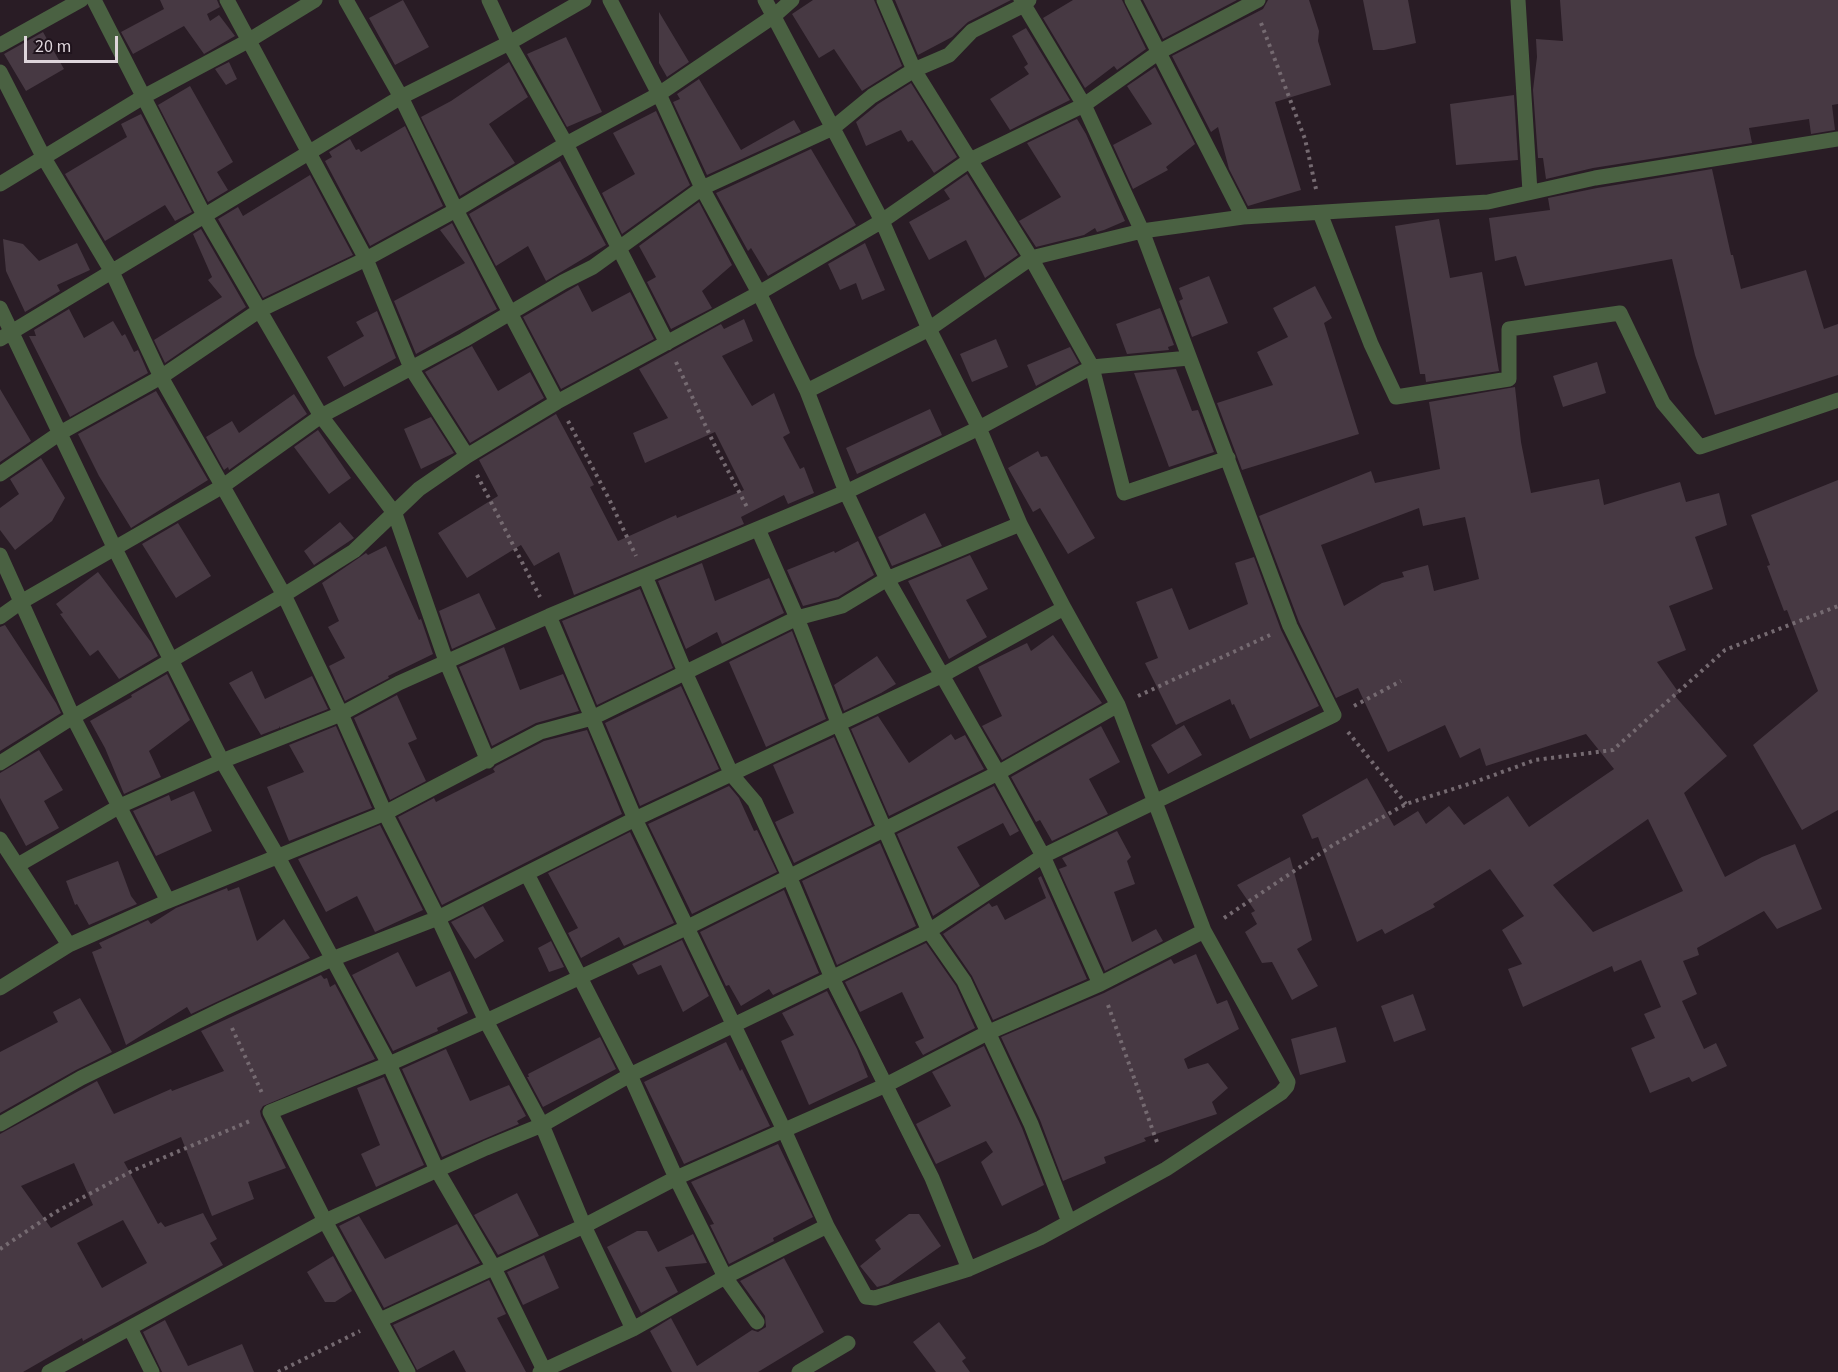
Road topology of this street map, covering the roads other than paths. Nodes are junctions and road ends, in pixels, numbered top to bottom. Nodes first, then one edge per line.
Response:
1 (81, 0) edge
2 (94, 0) edge
3 (227, 0) edge
4 (315, 0) edge
5 (346, 0) edge
6 (489, 0) edge
7 (584, 0) edge
8 (610, 0) edge
9 (765, 0) edge
10 (792, 0) edge
11 (884, 0) edge
12 (1132, 0) edge
13 (1518, 0) edge
14 (1255, 1) edge
15 (1025, 2) edge
16 (774, 16) junction
17 (248, 41) junction
18 (509, 43) junction
19 (0, 45) edge
20 (1159, 52) junction
21 (914, 70) junction
22 (0, 72) edge
23 (659, 94) junction
24 (143, 97) junction
25 (401, 97) junction
26 (1084, 105) junction
27 (833, 128) junction
28 (1838, 139) edge
29 (566, 144) junction
30 (310, 153) junction
31 (44, 158) junction
32 (970, 160) junction
33 (0, 184) edge
34 (702, 188) junction
35 (1530, 192) junction
36 (456, 210) junction
37 (1320, 213) junction
38 (204, 215) junction
39 (1244, 217) junction
40 (882, 221) junction
41 (1143, 231) junction
42 (618, 249) junction
43 (1031, 258) junction
44 (366, 259) junction
45 (112, 272) junction
46 (759, 293) junction
47 (0, 308) edge
48 (260, 310) junction
49 (512, 312) junction
50 (928, 329) junction
51 (6, 335) edge
52 (667, 343) junction
53 (1189, 358) junction
54 (1092, 367) junction
55 (411, 368) junction
56 (161, 377) junction
57 (807, 391) junction
58 (1838, 400) edge
59 (557, 402) junction
60 (321, 416) junction
61 (979, 428) junction
62 (60, 433) junction
63 (467, 456) junction
64 (1228, 458) junction
65 (0, 474) edge
66 (224, 486) junction
67 (846, 492) junction
68 (395, 514) junction
69 (1020, 524) junction
70 (758, 529) junction
71 (115, 549) junction
72 (0, 555) edge
73 (645, 576) junction
74 (887, 579) junction
75 (284, 595) junction
76 (21, 602) junction
77 (1064, 608) junction
78 (549, 616) junction
79 (0, 617) edge
80 (797, 618) junction
81 (171, 660) junction
82 (446, 661) junction
83 (685, 672) junction
84 (941, 676) junction
85 (1118, 705) junction
86 (341, 714) junction
87 (73, 717) junction
88 (592, 718) junction
89 (839, 725) junction
90 (222, 761) junction
91 (488, 761) junction
92 (0, 763) edge
93 (998, 772) junction
94 (732, 775) junction
95 (1155, 801) junction
96 (120, 806) junction
97 (385, 813) junction
98 (635, 819) junction
99 (886, 829) junction
100 (0, 839) edge
101 (1043, 856) junction
102 (278, 857) junction
103 (18, 865) junction
104 (527, 874) junction
105 (789, 876) junction
106 (168, 901) junction
107 (438, 918) junction
108 (686, 928) junction
109 (929, 931) junction
110 (1204, 931) junction
111 (69, 945) junction
112 (332, 959) junction
113 (580, 975) junction
114 (832, 978) junction
115 (1100, 984) junction
116 (0, 988) edge
117 (486, 1021) junction
118 (735, 1026) junction
119 (987, 1033) junction
120 (389, 1064) junction
121 (630, 1075) junction
122 (885, 1086) junction
123 (0, 1124) edge
124 (542, 1125) junction
125 (784, 1130) junction
126 (437, 1170) junction
127 (676, 1178) junction
128 (326, 1221) junction
129 (1069, 1222) junction
130 (584, 1226) junction
131 (827, 1226) junction
132 (494, 1268) junction
133 (969, 1269) junction
134 (725, 1277) junction
135 (380, 1320) junction
136 (757, 1322) dead end
137 (130, 1328) junction
138 (633, 1329) junction
139 (848, 1343) dead end
140 (542, 1371) edge
141 (49, 1372) edge
142 (152, 1372) edge
143 (408, 1372) edge
144 (799, 1372) edge

1 - 19 street
2 - 24 street
3 - 17 street
4 - 17 street
5 - 25 street
6 - 18 street
7 - 18 street
8 - 23 street
9 - 16 street
10 - 16 street
11 - 21 street
12 - 20 street
13 - 35 street
14 - 20 street
15 - 21 street
15 - 26 street
16 - 23 street
16 - 27 street
17 - 24 street
17 - 30 street
18 - 25 street
18 - 29 street
20 - 26 street
20 - 39 street
21 - 27 street
21 - 32 street
22 - 31 street
23 - 29 street
23 - 34 street
24 - 31 street
24 - 38 street
25 - 30 street
25 - 36 street
26 - 32 street
26 - 41 street
27 - 34 street
27 - 40 street
28 - 35 street
29 - 36 street
29 - 42 street
30 - 38 street
30 - 44 street
31 - 33 street
31 - 45 street
32 - 40 street
32 - 43 street
34 - 42 street
34 - 46 street
35 - 37 street
36 - 44 street
36 - 49 street
37 - 39 street
37 - 58 street
38 - 45 street
38 - 48 street
39 - 41 street
40 - 46 street
40 - 50 street
41 - 43 street
41 - 53 street
42 - 49 street
42 - 52 street
43 - 50 street
43 - 54 street
44 - 48 street
44 - 55 street
45 - 51 street
45 - 56 street
46 - 52 street
46 - 57 street
47 - 51 street
48 - 56 street
48 - 60 street
49 - 55 street
49 - 59 street
50 - 57 street
50 - 61 street
51 - 62 street
52 - 59 street
53 - 54 street
53 - 64 street
54 - 61 street
54 - 64 street
55 - 60 street
55 - 63 street
56 - 62 street
56 - 66 street
57 - 67 street
59 - 63 street
60 - 66 street
60 - 68 street
61 - 67 street
61 - 69 street
62 - 65 street
62 - 71 street
63 - 68 street
64 - 95 street
66 - 71 street
66 - 75 street
67 - 70 street
67 - 74 street
68 - 75 street
68 - 82 street
69 - 74 street
69 - 77 street
70 - 73 street
70 - 80 street
71 - 76 street
71 - 81 street
72 - 76 street
73 - 78 street
73 - 83 street
74 - 80 street
74 - 84 street
75 - 81 street
75 - 86 street
76 - 79 street
76 - 87 street
77 - 84 street
77 - 85 street
78 - 82 street
78 - 88 street
80 - 83 street
80 - 89 street
81 - 87 street
81 - 90 street
82 - 86 street
82 - 91 street
83 - 88 street
83 - 94 street
84 - 89 street
84 - 93 street
85 - 93 street
85 - 95 street
86 - 90 street
86 - 97 street
87 - 92 street
87 - 96 street
88 - 91 street
88 - 98 street
89 - 94 street
89 - 99 street
90 - 96 street
90 - 102 street
91 - 97 street
93 - 99 street
93 - 101 street
94 - 98 street
94 - 105 street
95 - 101 street
95 - 110 street
96 - 103 street
96 - 106 street
97 - 102 street
97 - 107 street
98 - 104 street
98 - 108 street
99 - 105 street
99 - 109 street
100 - 103 street
101 - 109 street
101 - 115 street
102 - 106 street
102 - 112 street
103 - 111 street
104 - 107 street
104 - 113 street
105 - 108 street
105 - 114 street
106 - 111 street
107 - 112 street
107 - 117 street
108 - 113 street
108 - 118 street
109 - 114 street
109 - 119 street
110 - 115 street
110 - 129 street
111 - 116 street
112 - 120 street
112 - 123 street
113 - 117 street
113 - 121 street
114 - 118 street
114 - 122 street
115 - 119 street
117 - 120 street
117 - 124 street
118 - 121 street
118 - 125 street
119 - 122 street
119 - 129 street
120 - 126 street
120 - 128 street
121 - 124 street
121 - 127 street
122 - 125 street
122 - 133 street
124 - 126 street
124 - 130 street
125 - 127 street
125 - 131 street
126 - 128 street
126 - 132 street
127 - 130 street
127 - 134 street
128 - 135 street
128 - 137 street
129 - 133 street
130 - 132 street
130 - 138 street
131 - 133 street
131 - 134 street
132 - 135 street
132 - 140 street
134 - 136 street
134 - 138 street
135 - 143 street
137 - 141 street
137 - 142 street
138 - 140 street
139 - 144 street

